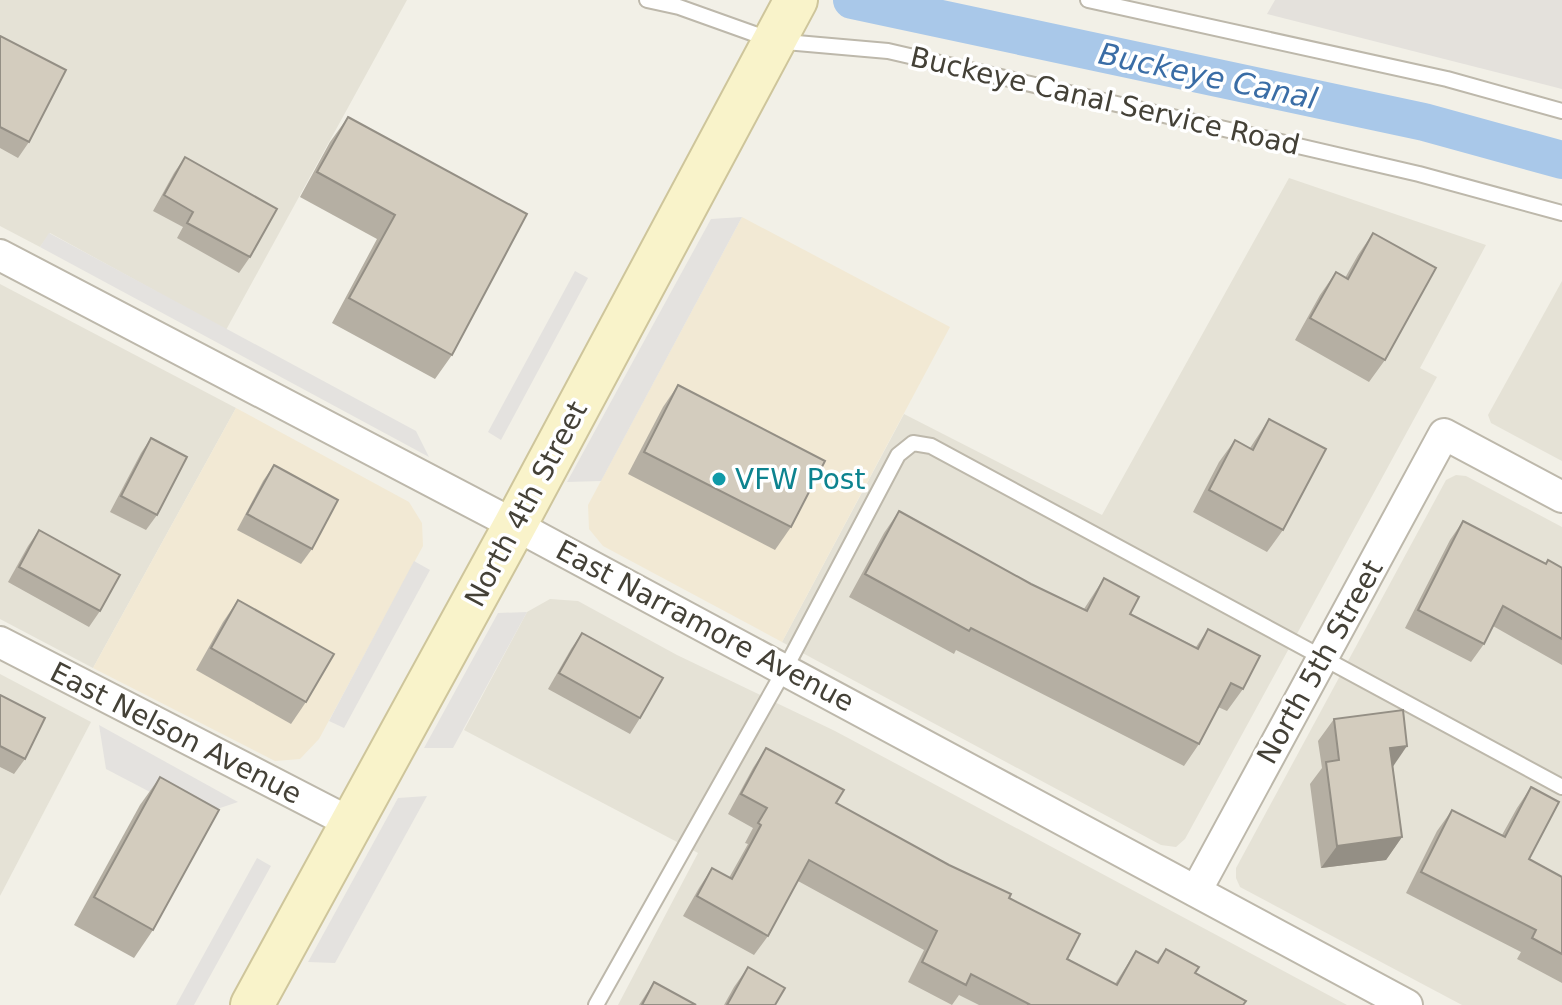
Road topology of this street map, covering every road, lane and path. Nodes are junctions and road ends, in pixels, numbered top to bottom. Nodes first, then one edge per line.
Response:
1 (647, 0) edge
2 (1088, 0) edge
3 (784, 22) edge
4 (1562, 111) edge
5 (1562, 213) edge
6 (0, 255) edge
7 (1562, 497) edge
8 (515, 525) junction
9 (0, 642) edge
10 (1322, 657) junction
11 (785, 669) junction
12 (1562, 787) edge
13 (353, 824) junction
14 (1196, 891) junction
15 (255, 1004) edge
16 (596, 1005) edge
17 (1407, 1005) edge

1 - 3 lane, Buckeye Canal Service Road
2 - 4 lane
3 - 5 lane, Buckeye Canal Service Road
3 - 8 street, North 4th Street
6 - 8 street, East Narramore Avenue
7 - 10 street, North 5th Street
8 - 11 street, East Narramore Avenue
8 - 13 street, North 4th Street
9 - 13 street, East Nelson Avenue
10 - 11 lane
10 - 12 lane
10 - 14 street, North 5th Street
11 - 14 street, East Narramore Avenue
11 - 16 lane
13 - 15 street, North 4th Street
14 - 17 street, East Narramore Avenue

